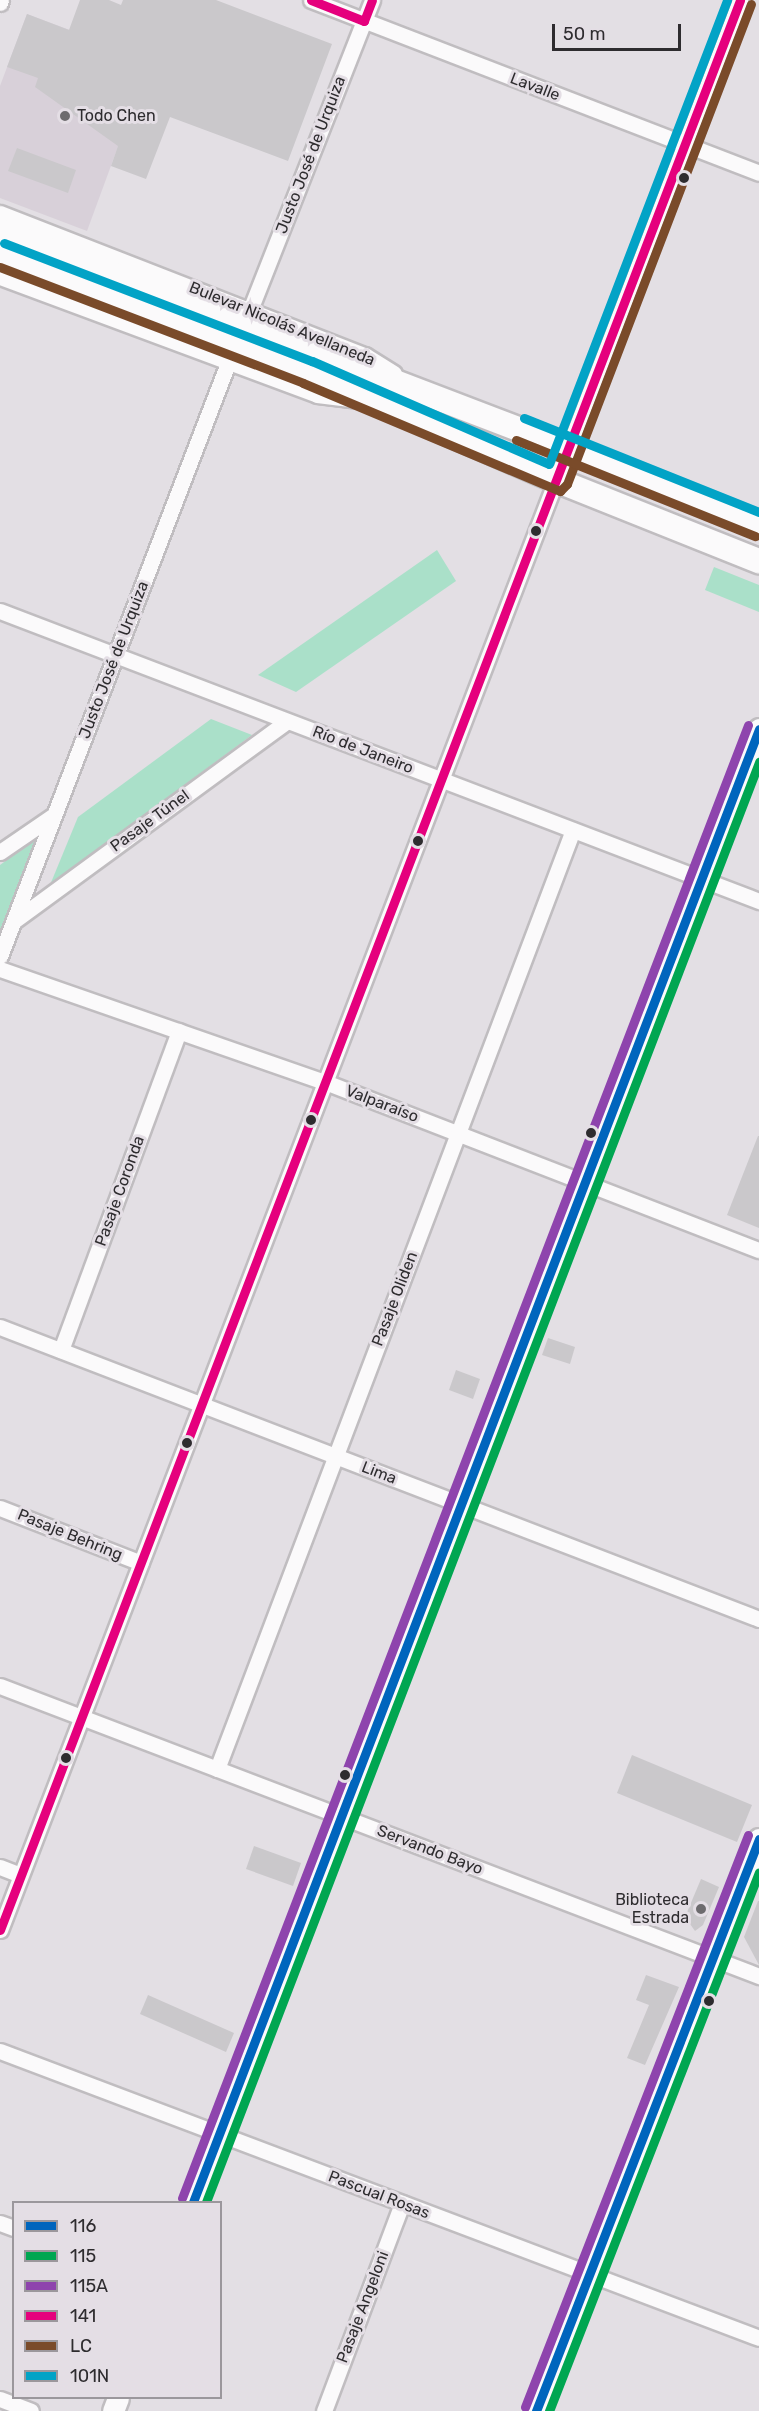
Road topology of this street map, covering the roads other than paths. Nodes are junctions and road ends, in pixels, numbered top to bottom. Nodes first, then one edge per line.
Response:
1 (311, 0) edge
2 (372, 0) edge
3 (740, 0) edge
4 (364, 21) junction
5 (684, 144) junction
6 (759, 173) edge
7 (0, 213) edge
8 (0, 231) edge
9 (0, 254) edge
10 (0, 276) edge
11 (250, 310) junction
12 (312, 362) junction
13 (228, 363) junction
14 (429, 395) junction
15 (377, 402) junction
16 (568, 448) junction
17 (556, 480) junction
18 (759, 525) edge
19 (759, 561) edge
20 (0, 611) edge
21 (116, 655) junction
22 (287, 721) junction
23 (759, 729) edge
24 (441, 780) junction
25 (54, 815) junction
26 (573, 830) junction
27 (0, 852) edge
28 (701, 879) junction
29 (759, 901) edge
30 (13, 921) junction
31 (0, 956) edge
32 (0, 969) edge
33 (178, 1031) junction
34 (325, 1082) junction
35 (458, 1133) junction
36 (585, 1182) junction
37 (759, 1250) edge
38 (0, 1327) edge
39 (61, 1350) junction
40 (201, 1405) junction
41 (336, 1456) junction
42 (461, 1504) junction
43 (0, 1508) edge
44 (141, 1563) junction
45 (759, 1619) edge
46 (0, 1686) edge
47 (82, 1717) junction
48 (217, 1769) junction
49 (342, 1816) junction
50 (759, 1839) edge
51 (0, 1867) edge
52 (21, 1875) junction
53 (0, 1930) edge
54 (712, 1958) junction
55 (759, 1976) edge
56 (0, 2051) edge
57 (219, 2134) junction
58 (193, 2201) edge
59 (402, 2203) junction
60 (591, 2274) junction
61 (759, 2338) edge
62 (0, 2399) edge
63 (31, 2411) edge
64 (324, 2411) edge
65 (536, 2411) edge

1 - 4 street, Lavalle
2 - 4 street, Justo José de Urquiza
3 - 5 street
4 - 5 street, Lavalle
4 - 11 street, Justo José de Urquiza
5 - 6 street, Lavalle
5 - 16 street
7 - 11 street, Bulevar Nicolás Avellaneda
8 - 12 main road
9 - 12 main road
10 - 13 street
11 - 14 street, Bulevar Nicolás Avellaneda
12 - 14 main road
12 - 15 main road
13 - 15 street
13 - 21 street, Justo José de Urquiza
14 - 16 main road, Bulevar Nicolás Avellaneda
15 - 17 main road
16 - 17 street
16 - 18 main road, Bulevar Nicolás Avellaneda
17 - 19 main road
17 - 24 street
20 - 21 street, Río de Janeiro
21 - 22 street, Río de Janeiro
21 - 25 street, Justo José de Urquiza
22 - 24 street, Río de Janeiro
22 - 30 street, Pasaje Túnel
23 - 28 main road
24 - 26 street, Río de Janeiro
24 - 34 street
25 - 27 street
25 - 30 street, Justo José de Urquiza
26 - 28 street, Río de Janeiro
26 - 35 street, Pasaje Oliden
28 - 29 street, Río de Janeiro
28 - 36 main road
30 - 31 street, Justo José de Urquiza
32 - 33 street, Valparaíso
33 - 34 street, Valparaíso
33 - 39 street, Pasaje Coronda
34 - 35 street, Valparaíso
34 - 40 street
35 - 36 street, Valparaíso
35 - 41 street, Pasaje Oliden
36 - 37 street, Valparaíso
36 - 42 main road
38 - 39 street, Lima
39 - 40 street, Lima
40 - 41 street, Lima
40 - 44 street
41 - 42 street, Lima
41 - 48 street, Pasaje Oliden
42 - 45 street, Lima
42 - 49 main road
43 - 44 street, Pasaje Behring
44 - 47 street
46 - 47 street, Servando Bayo
47 - 48 street, Servando Bayo
47 - 52 street
48 - 49 street, Servando Bayo
49 - 54 street, Servando Bayo
49 - 57 main road
50 - 54 main road
51 - 52 street
52 - 53 street
54 - 55 street, Servando Bayo
54 - 60 main road
56 - 57 street, Pascual Rosas
57 - 58 main road
57 - 59 street, Pascual Rosas
59 - 60 street, Pascual Rosas
59 - 64 street, Pasaje Angeloni
60 - 61 street, Pascual Rosas
60 - 65 main road
62 - 63 street

